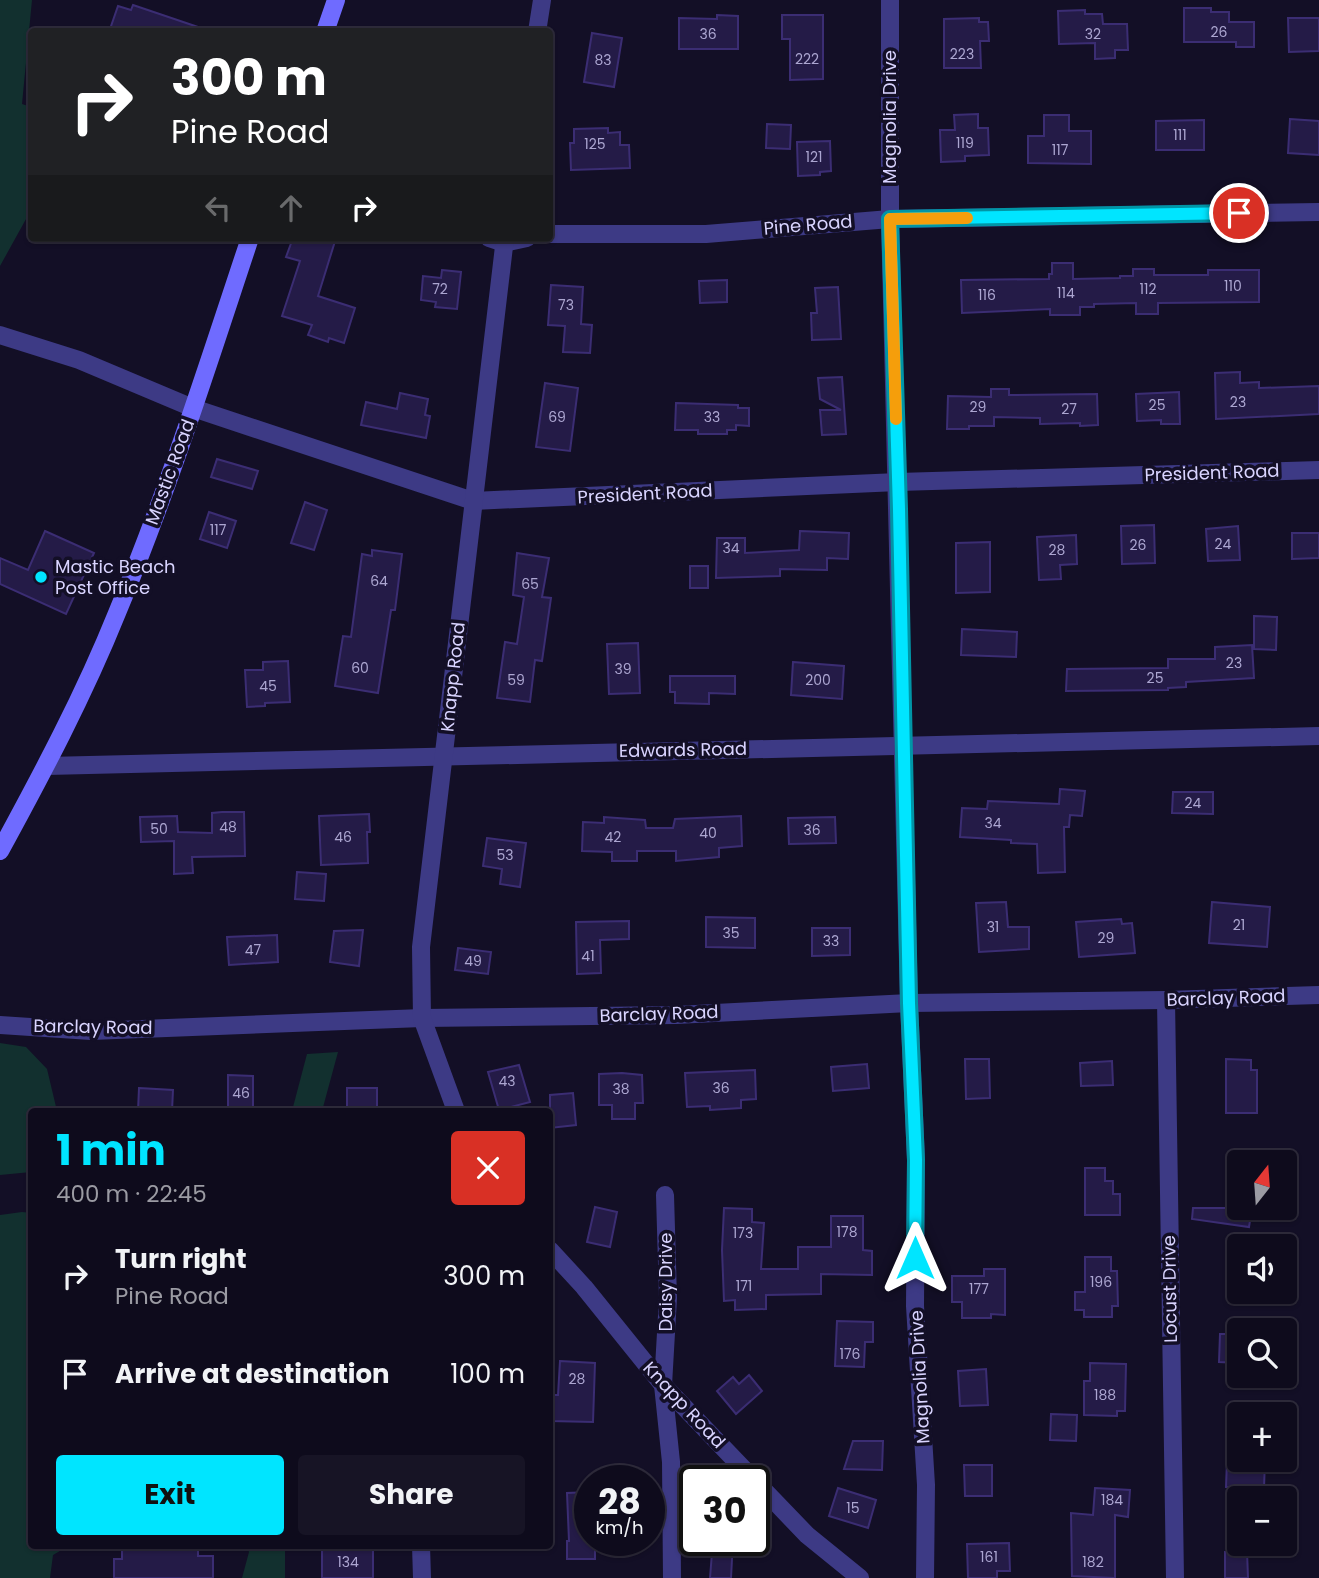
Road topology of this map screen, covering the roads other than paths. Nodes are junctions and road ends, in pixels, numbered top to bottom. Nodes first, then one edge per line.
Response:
1 (336, 0) edge
2 (542, 0) edge
3 (890, 0) edge
4 (326, 28) edge
5 (538, 28) edge
6 (1319, 212) edge
7 (890, 219) junction
8 (553, 233) edge
9 (249, 242) edge
10 (499, 242) edge
11 (0, 335) edge
12 (193, 408) junction
13 (1319, 470) edge
14 (898, 482) junction
15 (474, 501) junction
16 (1319, 736) edge
17 (904, 745) junction
18 (444, 756) junction
19 (47, 766) junction
20 (0, 851) edge
21 (1319, 995) edge
22 (1166, 1000) junction
23 (909, 1003) junction
24 (422, 1018) junction
25 (0, 1025) edge
26 (455, 1108) edge
27 (665, 1195) dead end
28 (553, 1253) edge
29 (663, 1385) junction
30 (421, 1549) edge
31 (422, 1578) edge
32 (672, 1578) edge
33 (860, 1578) edge
34 (925, 1578) edge
35 (1175, 1578) edge

1 - 4 main road
2 - 5 street
3 - 7 street, Magnolia Drive
6 - 7 street, Pine Road
7 - 8 street, Pine Road
7 - 14 street, Magnolia Drive
9 - 12 main road, Mastic Road
10 - 15 street, Knapp Road
11 - 12 street, President Road
12 - 15 street, President Road
12 - 19 main road, Mastic Road
13 - 14 street, President Road
14 - 15 street, President Road
14 - 17 street, Magnolia Drive
15 - 18 street, Knapp Road
16 - 17 street, Edwards Road
17 - 18 street, Edwards Road
17 - 23 street, Magnolia Drive
18 - 19 street, Edwards Road
18 - 24 street, Knapp Road
19 - 20 main road, Mastic Road
21 - 22 street, Barclay Road
22 - 23 street, Barclay Road
22 - 35 street, Locust Drive
23 - 24 street, Barclay Road
23 - 34 street, Magnolia Drive
24 - 25 street, Barclay Road
24 - 26 street, Knapp Road
27 - 29 street, Daisy Drive
28 - 29 street, Knapp Road
29 - 32 street, Daisy Drive
29 - 33 street, Knapp Road
30 - 31 street

